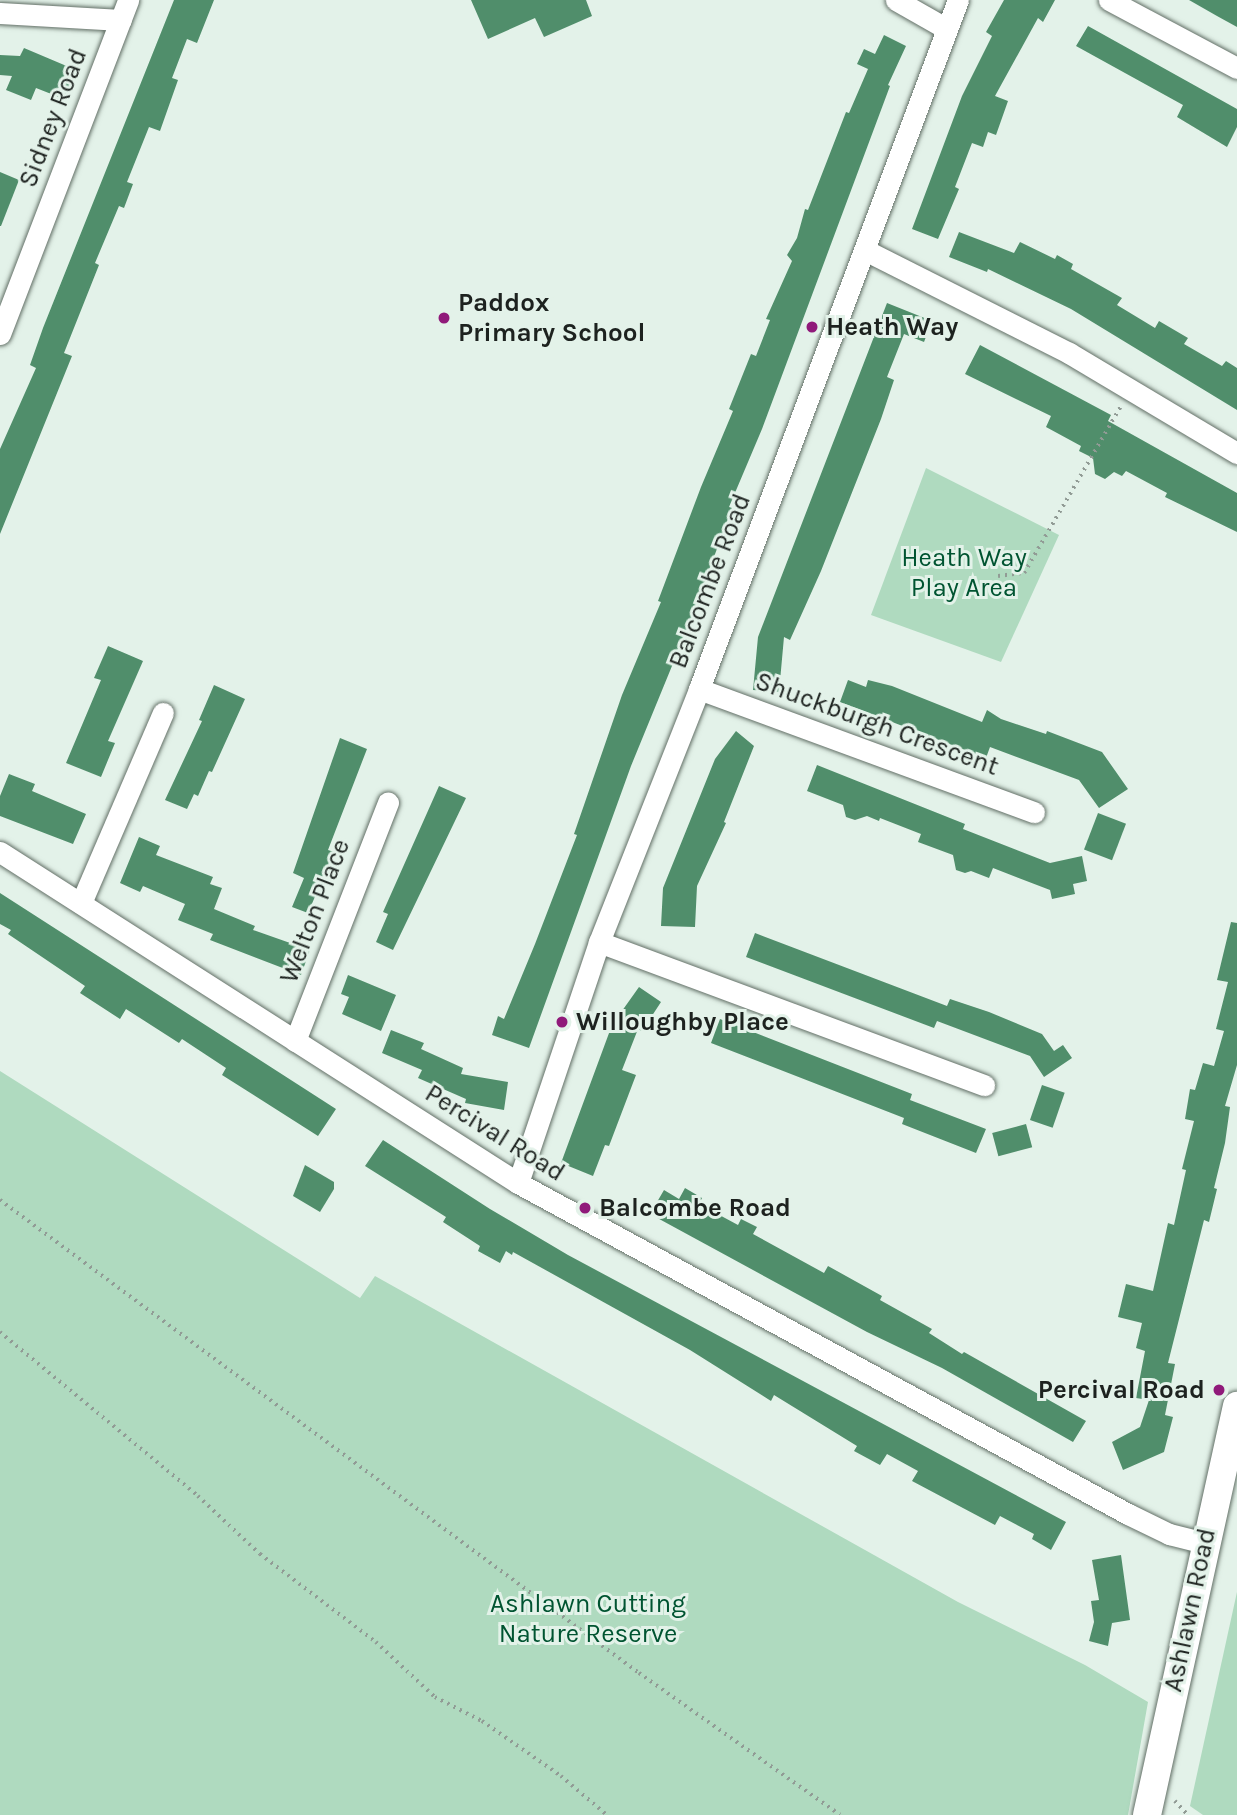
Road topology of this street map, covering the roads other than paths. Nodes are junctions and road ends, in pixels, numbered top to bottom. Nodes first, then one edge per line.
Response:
1 (896, 0) edge
2 (958, 0) edge
3 (1109, 0) edge
4 (125, 10) edge
5 (0, 13) edge
6 (945, 28) junction
7 (1237, 68) edge
8 (865, 250) junction
9 (0, 334) edge
10 (1237, 453) edge
11 (699, 690) junction
12 (163, 713) dead end
13 (388, 803) dead end
14 (1034, 812) dead end
15 (0, 852) edge
16 (81, 903) junction
17 (599, 942) junction
18 (295, 1041) junction
19 (984, 1085) dead end
20 (518, 1183) junction
21 (1237, 1406) edge
22 (1204, 1543) junction
23 (1147, 1815) edge

1 - 6 street
2 - 6 street, Balcombe Road
3 - 7 street
4 - 5 street
4 - 9 street, Sidney Road
6 - 8 street, Balcombe Road
8 - 10 street
8 - 11 street, Balcombe Road
11 - 14 street, Shuckburgh Crescent
11 - 17 street, Balcombe Road
12 - 16 street
13 - 18 street, Welton Place
15 - 16 street, Percival Road
16 - 18 street, Percival Road
17 - 19 street
17 - 20 street, Balcombe Road
18 - 20 street, Percival Road
20 - 22 street, Percival Road
21 - 22 main road, Ashlawn Road
22 - 23 main road, Ashlawn Road

